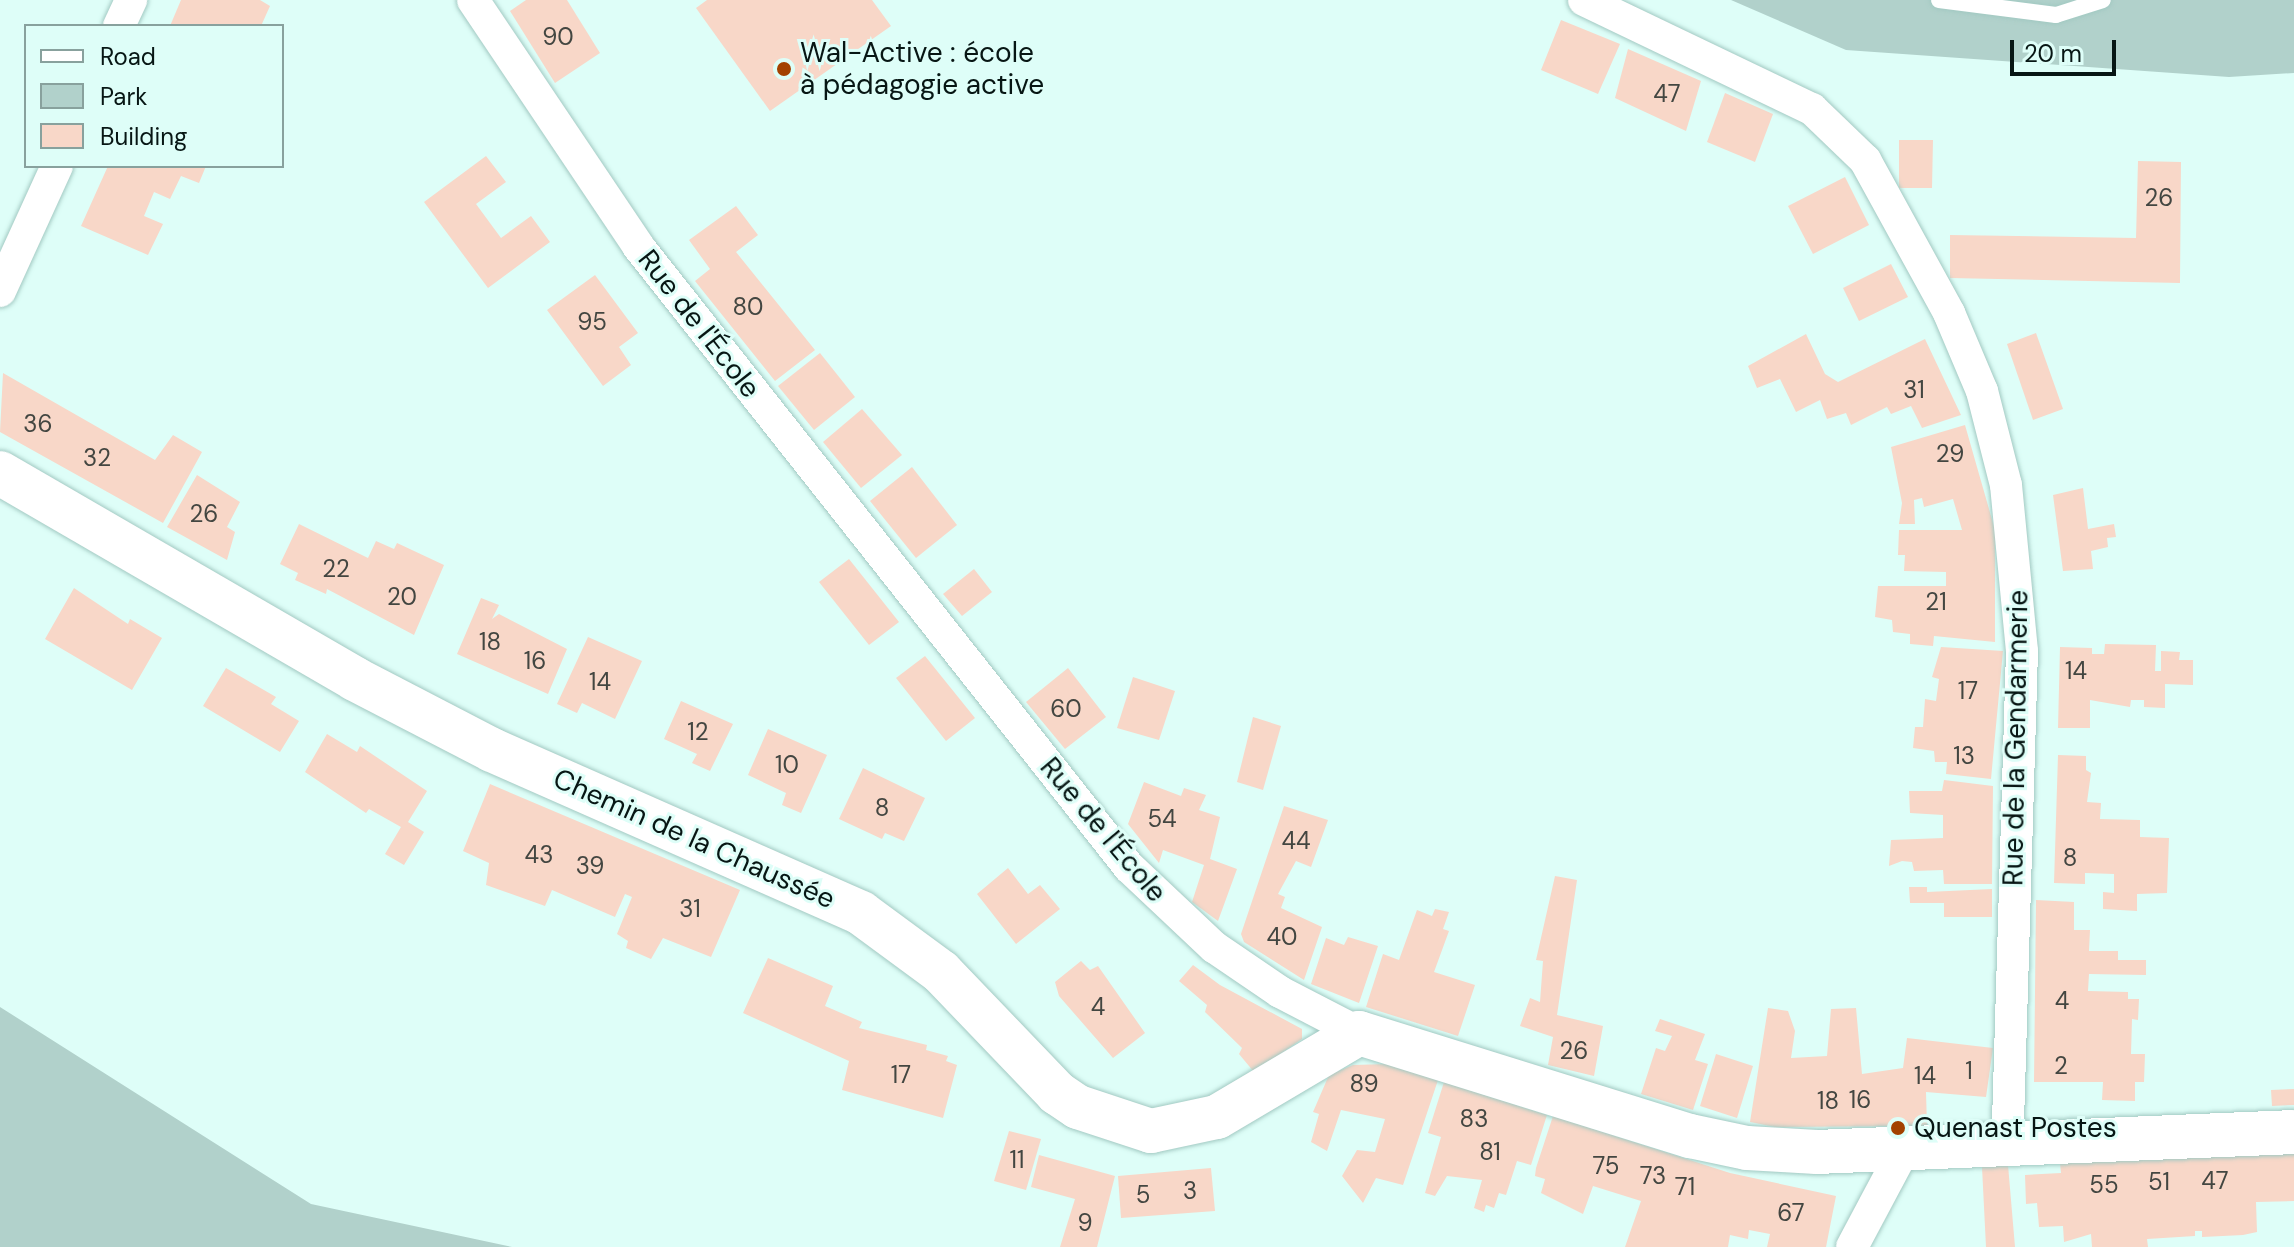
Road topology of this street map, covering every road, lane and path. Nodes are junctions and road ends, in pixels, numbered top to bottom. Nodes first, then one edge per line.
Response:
1 (131, 0) edge
2 (473, 0) edge
3 (1584, 0) edge
4 (1939, 0) edge
5 (2103, 0) edge
6 (120, 24) edge
7 (56, 168) edge
8 (0, 291) edge
9 (0, 473) edge
10 (1359, 1033) junction
11 (2294, 1132) edge
12 (2007, 1146) junction
13 (1904, 1149) junction
14 (1852, 1247) edge

1 - 6 street
2 - 10 street, Rue de l'École
3 - 12 street, Rue de la Gendarmerie
4 - 5 lane
7 - 8 street
9 - 10 street, Chemin de la Chaussée
10 - 13 street, Rue de l'École
11 - 12 street, Rue de l'École
12 - 13 street, Rue de l'École
13 - 14 street

